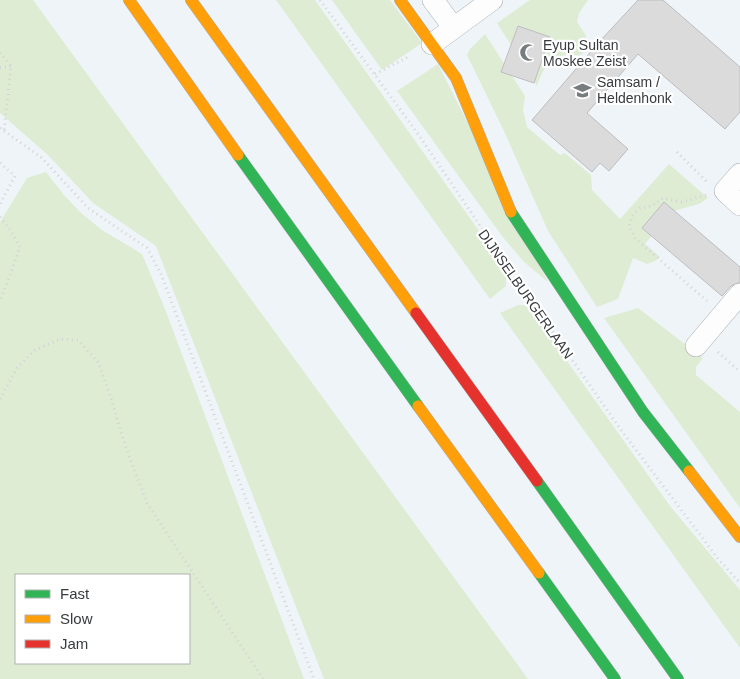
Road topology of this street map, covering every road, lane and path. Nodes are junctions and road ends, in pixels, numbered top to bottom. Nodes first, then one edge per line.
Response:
1 (129, 0) edge
2 (190, 0) edge
3 (320, 0) edge
4 (400, 0) edge
5 (433, 0) edge
6 (492, 0) edge
7 (453, 27) junction
8 (432, 44) junction
9 (0, 53) edge
10 (11, 66) junction
11 (0, 68) edge
12 (375, 74) junction
13 (0, 128) edge
14 (4, 131) junction
15 (677, 152) dead end
16 (0, 163) edge
17 (740, 174) edge
18 (733, 198) edge
19 (0, 204) edge
20 (0, 217) edge
21 (740, 294) edge
22 (0, 300) edge
23 (722, 315) junction
24 (700, 342) joint
25 (740, 372) edge
26 (0, 399) edge
27 (740, 537) edge
28 (740, 583) edge
29 (263, 679) edge
30 (314, 679) edge
31 (615, 679) edge
32 (678, 679) edge

1 - 31 main road
2 - 32 main road
3 - 12 path, DIJNSELBURGERLAAN
4 - 8 main road
5 - 7 street
6 - 7 street
7 - 8 street
8 - 12 path
8 - 27 main road
9 - 10 path
10 - 11 path
10 - 14 path
12 - 28 path, DIJNSELBURGERLAAN
13 - 14 path
14 - 30 path
15 - 18 path
16 - 19 path
17 - 18 street
18 - 23 path
20 - 22 path
21 - 23 street
23 - 24 street
24 - 25 path
26 - 29 path

